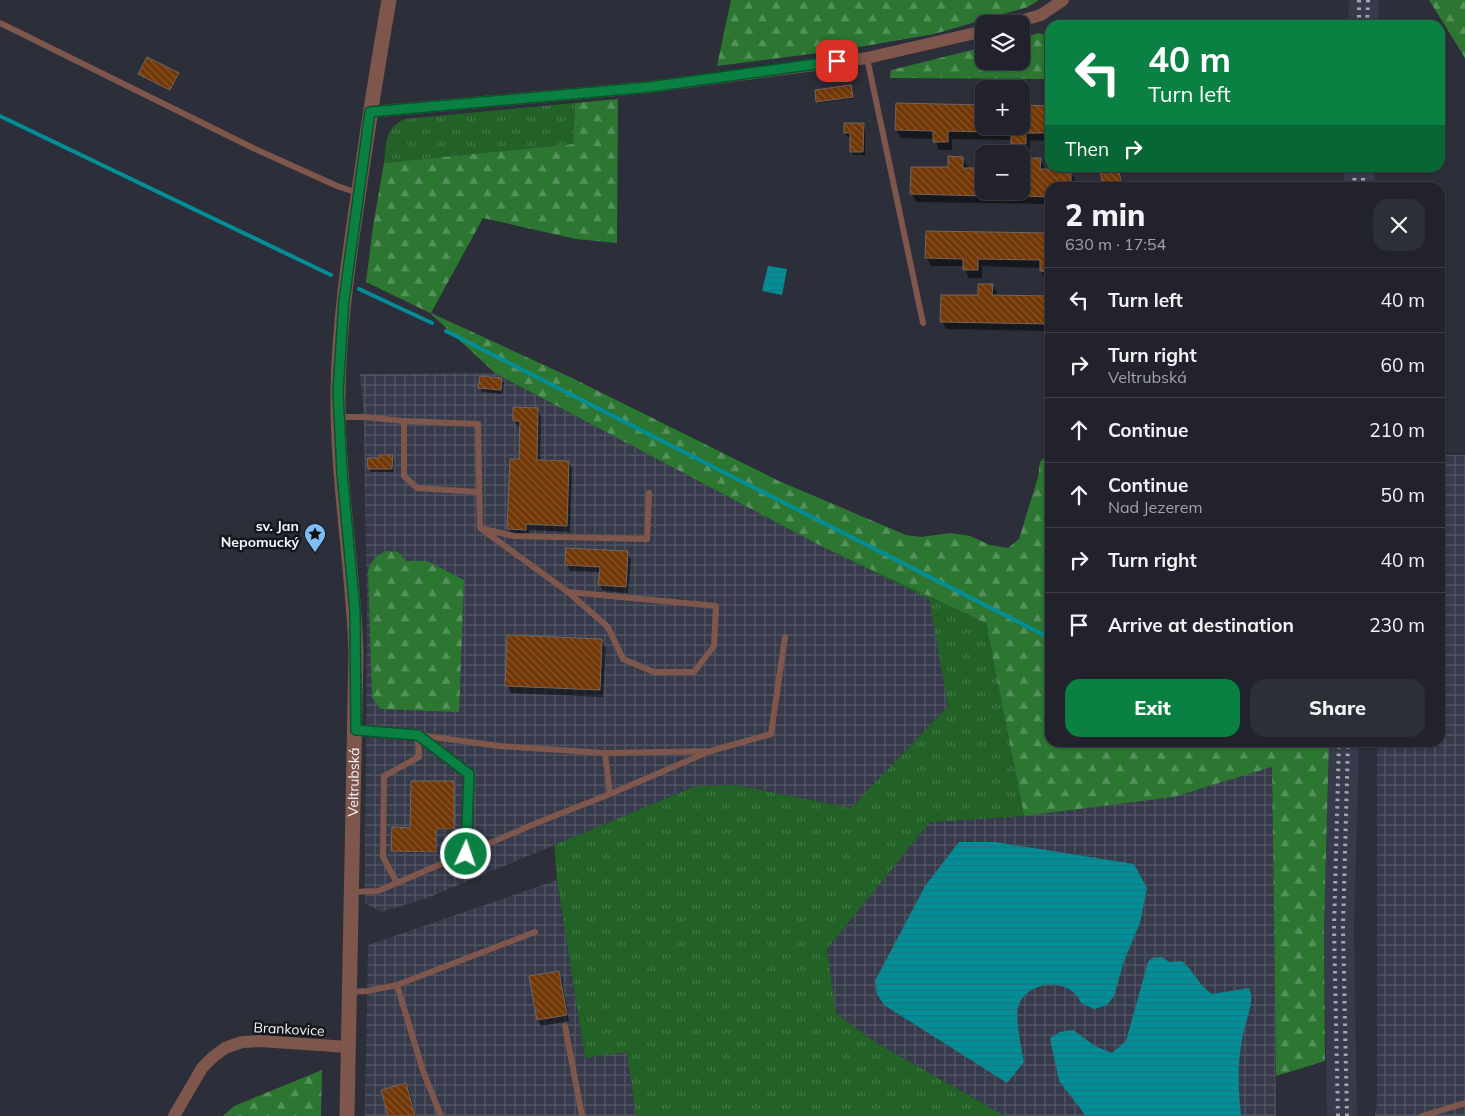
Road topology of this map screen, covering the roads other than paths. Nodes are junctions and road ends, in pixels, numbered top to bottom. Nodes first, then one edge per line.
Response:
1 (389, 0) edge
2 (1063, 0) edge
3 (1030, 18) edge
4 (0, 23) edge
5 (975, 33) edge
6 (867, 58) junction
7 (370, 112) junction
8 (358, 193) junction
9 (923, 323) dead end
10 (338, 417) junction
11 (404, 421) junction
12 (479, 492) junction
13 (649, 493) dead end
14 (480, 528) junction
15 (568, 592) junction
16 (785, 637) dead end
17 (356, 730) junction
18 (418, 735) junction
19 (711, 751) junction
20 (605, 753) junction
21 (610, 794) junction
22 (466, 854) junction
23 (397, 883) junction
24 (352, 892) junction
25 (535, 932) dead end
26 (397, 985) junction
27 (350, 992) junction
28 (565, 1026) dead end
29 (348, 1047) junction
30 (1465, 1102) edge
31 (174, 1116) edge
32 (347, 1116) edge
33 (441, 1116) edge
34 (582, 1116) edge
35 (1422, 1116) edge

1 - 7 street, Veltrubská
2 - 3 street
4 - 8 lane
5 - 6 street
6 - 7 street
6 - 9 lane
7 - 8 street, Veltrubská
8 - 10 street, Veltrubská
10 - 11 lane
10 - 17 street, Veltrubská
11 - 12 lane
11 - 12 lane
12 - 14 lane
13 - 14 lane
14 - 15 lane
15 - 15 lane
16 - 19 lane
17 - 18 lane
17 - 24 street, Veltrubská
18 - 20 lane
18 - 22 lane
18 - 23 lane
19 - 20 lane
19 - 21 lane
20 - 21 lane
21 - 22 lane
22 - 23 lane
23 - 24 lane
24 - 27 street, Veltrubská
25 - 26 lane
26 - 27 lane
26 - 33 lane
27 - 29 street, Veltrubská
28 - 34 lane
29 - 31 street, Brankovice
29 - 32 street, Veltrubská
30 - 35 lane

